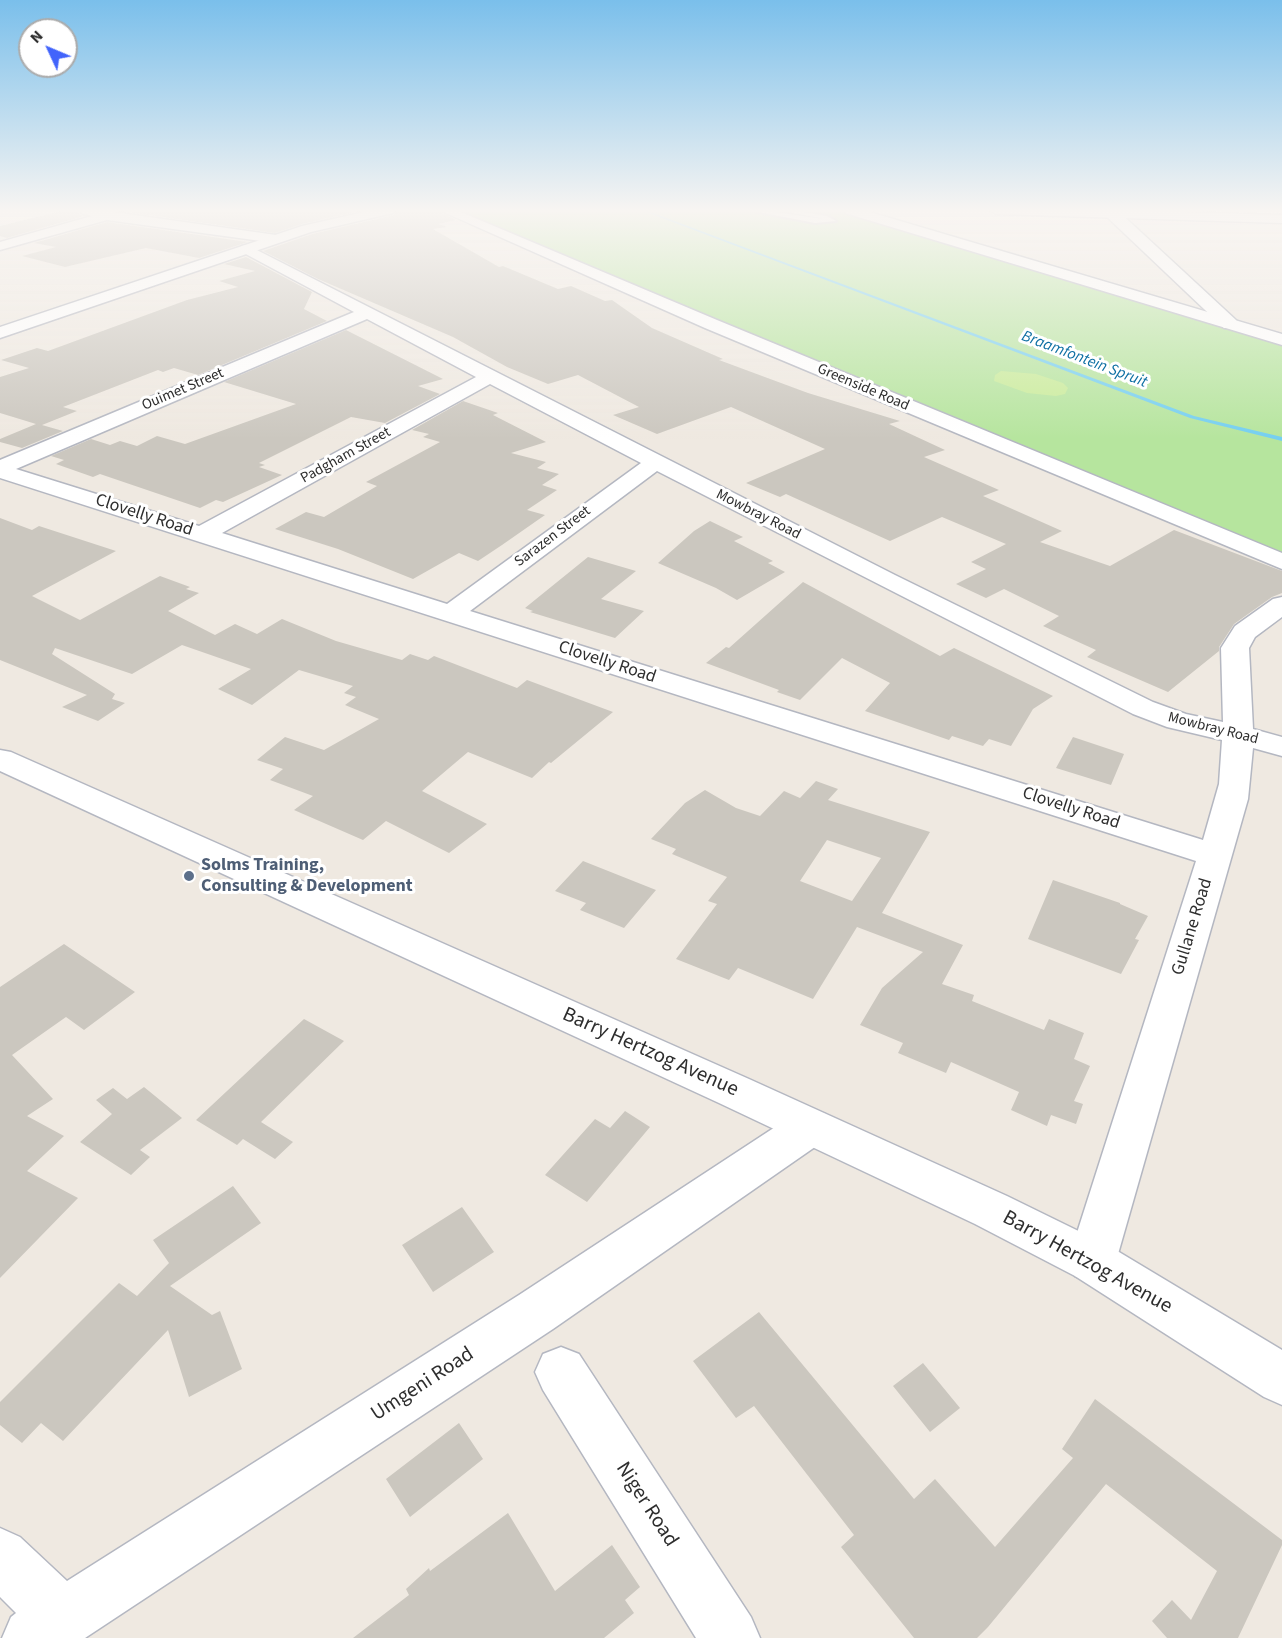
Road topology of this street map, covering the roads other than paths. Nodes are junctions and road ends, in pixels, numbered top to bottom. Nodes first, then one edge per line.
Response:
1 (137, 286) edge
2 (317, 286) edge
3 (623, 286) edge
4 (1105, 286) edge
5 (1190, 286) edge
6 (366, 313) junction
7 (1230, 324) junction
8 (0, 333) edge
9 (1282, 340) edge
10 (490, 377) junction
11 (655, 462) junction
12 (0, 470) edge
13 (201, 535) junction
14 (1282, 562) edge
15 (1282, 606) edge
16 (451, 614) junction
17 (1238, 734) junction
18 (1282, 747) edge
19 (0, 759) edge
20 (1214, 855) junction
21 (810, 1127) junction
22 (1092, 1262) junction
23 (561, 1372) dead end
24 (1282, 1379) edge
25 (0, 1557) edge
26 (47, 1628) edge
27 (730, 1638) edge

1 - 8 street
2 - 6 street, Mowbray Road
3 - 14 street, Greenside Road
4 - 7 street
5 - 7 street
6 - 10 street, Mowbray Road
6 - 12 street, Ouimet Street
7 - 9 street
10 - 11 street, Mowbray Road
10 - 13 street, Padgham Street
11 - 16 street, Sarazen Street
11 - 17 street, Mowbray Road
12 - 13 street, Clovelly Road
13 - 16 street, Clovelly Road
15 - 17 street, Gullane Road
16 - 20 street, Clovelly Road
17 - 18 street, Mowbray Road
17 - 20 street, Gullane Road
19 - 21 street, Barry Hertzog Avenue
20 - 22 street, Gullane Road
21 - 22 street, Barry Hertzog Avenue
21 - 26 street, Umgeni Road
22 - 24 street, Barry Hertzog Avenue
23 - 27 street, Niger Road
25 - 26 street

